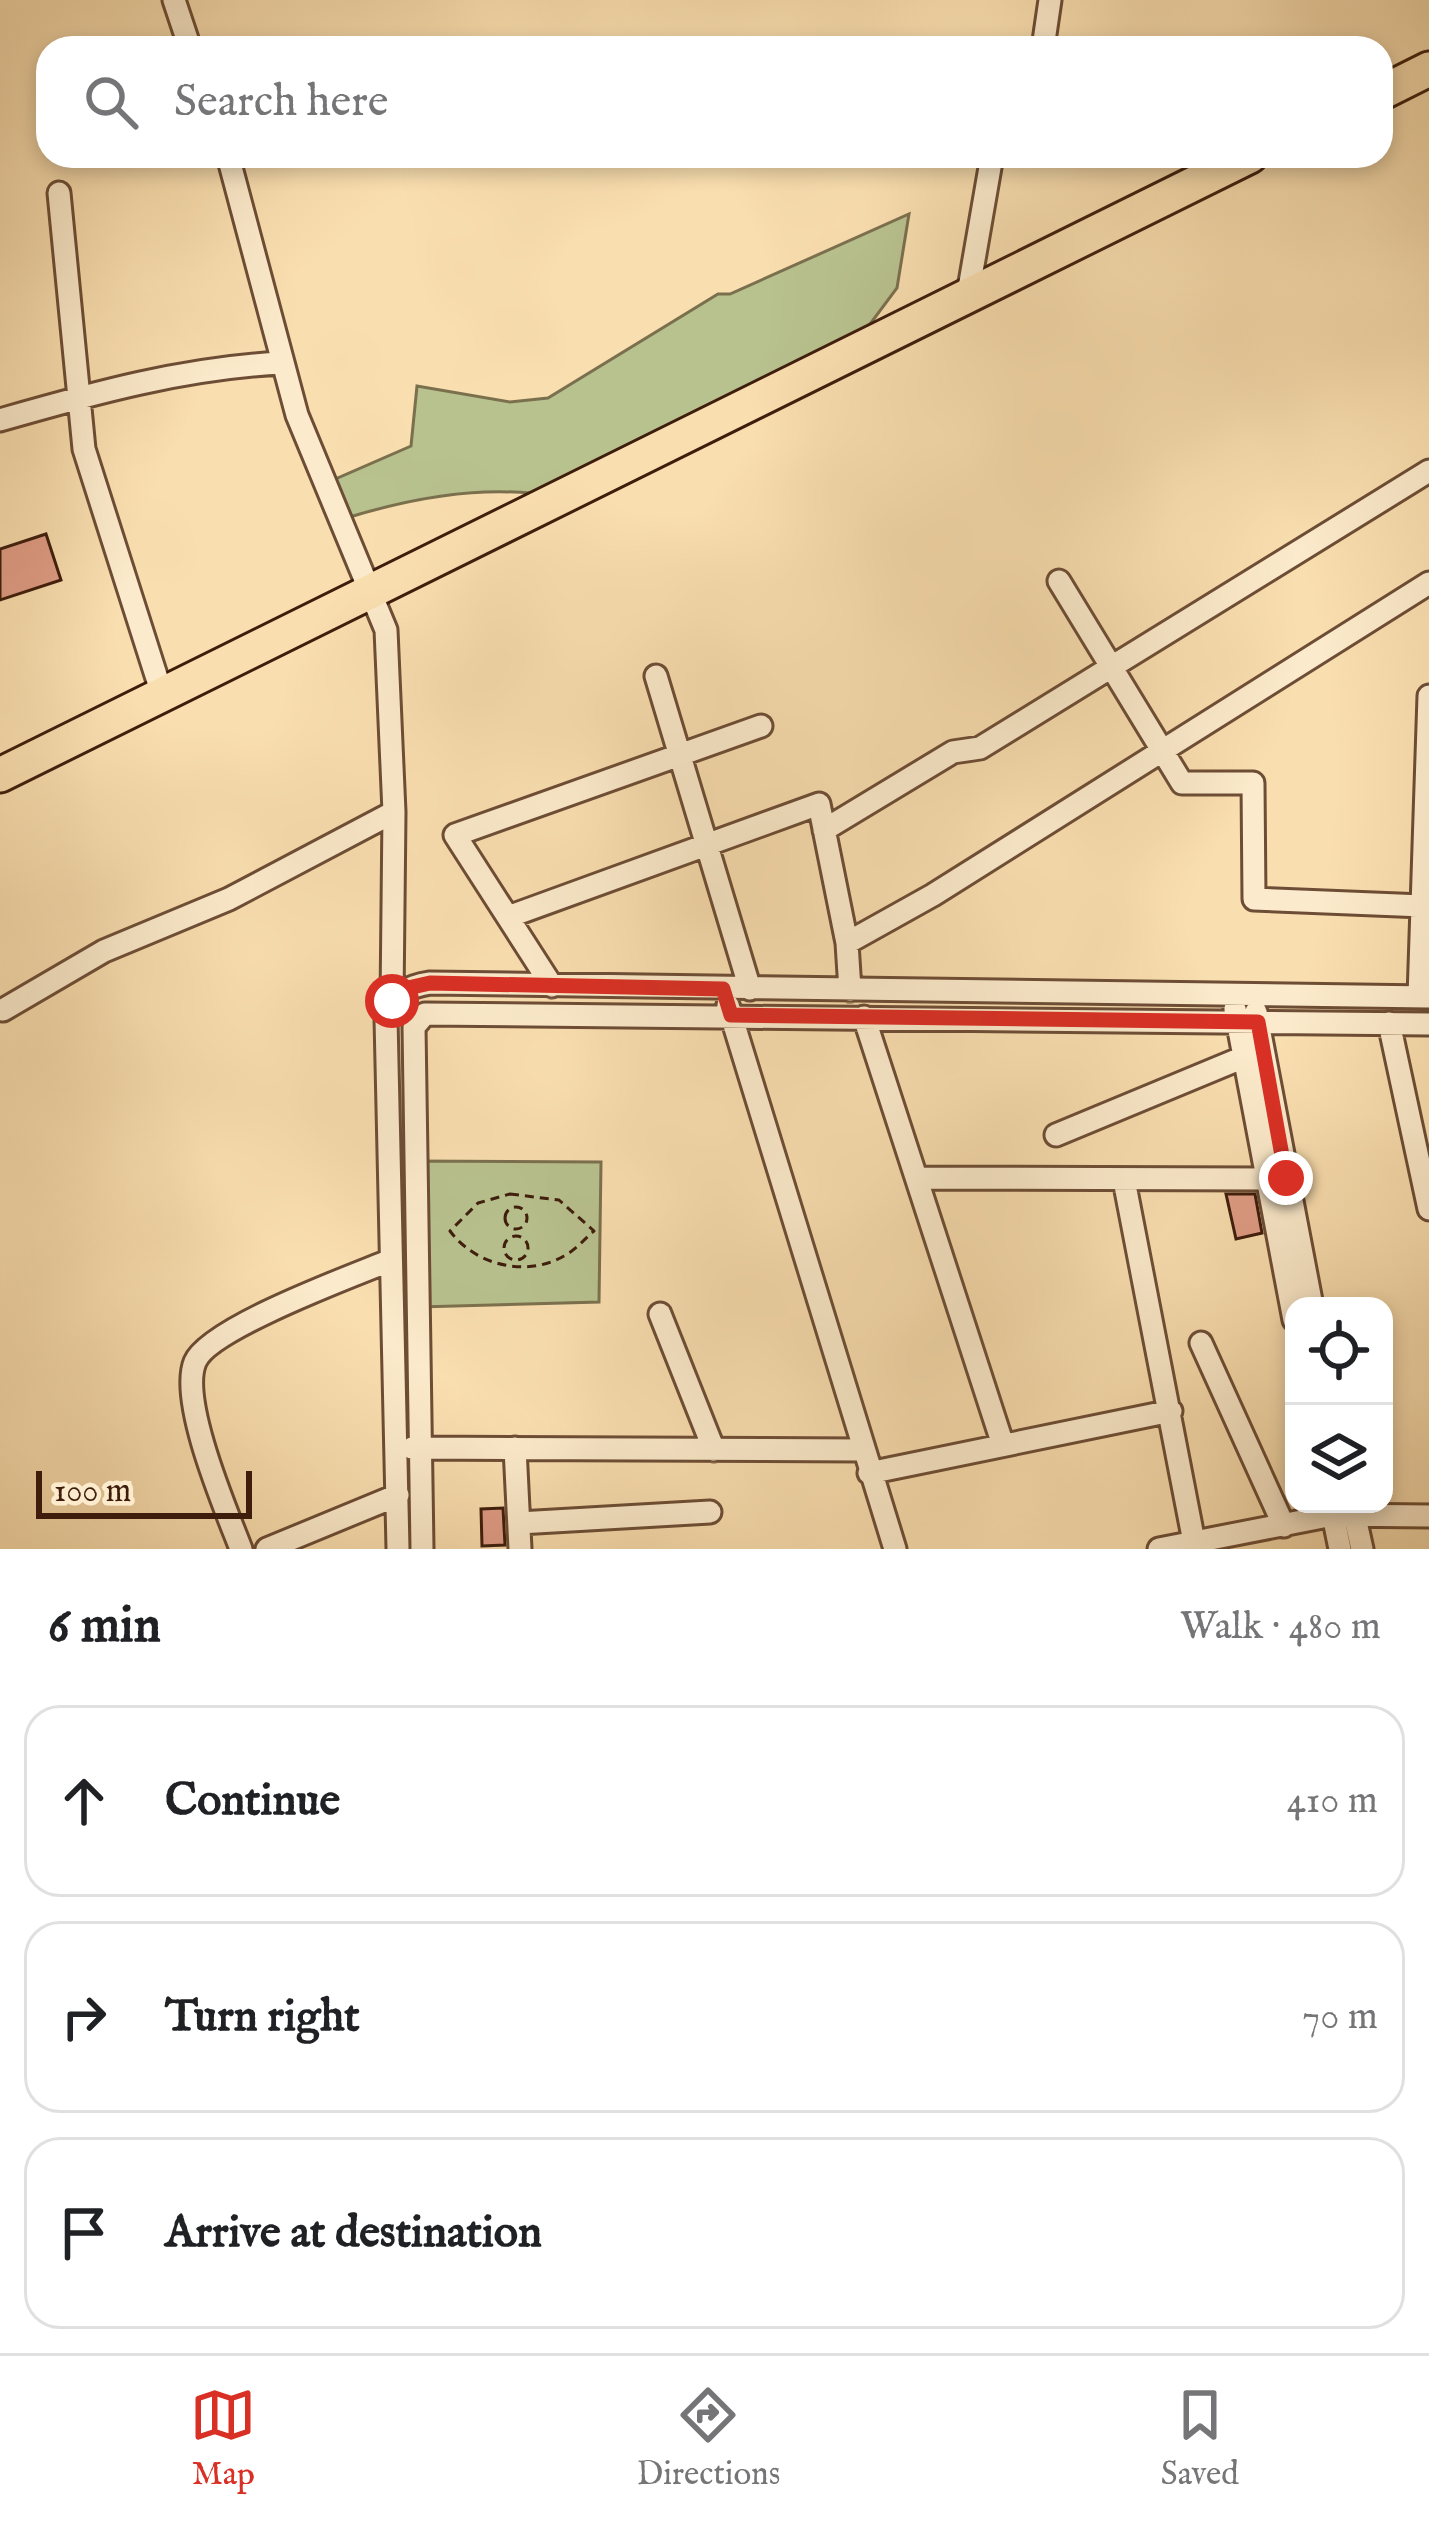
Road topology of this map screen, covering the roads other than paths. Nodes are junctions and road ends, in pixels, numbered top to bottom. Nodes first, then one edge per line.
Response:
1 (174, 0) edge
2 (1049, 0) edge
3 (186, 36) edge
4 (1044, 36) edge
5 (1429, 70) edge
6 (1393, 87) edge
7 (231, 168) edge
8 (990, 168) edge
9 (1226, 168) edge
10 (59, 193) dead end
11 (968, 295) junction
12 (282, 363) junction
13 (78, 398) junction
14 (0, 420) edge
15 (1429, 471) edge
16 (1060, 581) dead end
17 (1429, 584) edge
18 (371, 591) junction
19 (1111, 665) junction
20 (656, 676) dead end
21 (162, 694) junction
22 (1429, 697) edge
23 (761, 726) dead end
24 (1161, 747) junction
25 (683, 755) junction
26 (0, 775) edge
27 (394, 812) junction
28 (824, 830) junction
29 (703, 844) junction
30 (1423, 906) junction
31 (508, 917) junction
32 (847, 943) junction
33 (552, 986) junction
34 (723, 989) junction
35 (750, 989) junction
36 (850, 990) junction
37 (1243, 996) junction
38 (1424, 997) edge
39 (392, 1001) junction
40 (3, 1010) edge
41 (731, 1015) junction
42 (864, 1017) junction
43 (1248, 1022) junction
44 (1389, 1023) junction
45 (1429, 1024) edge
46 (1244, 1057) junction
47 (1056, 1135) dead end
48 (917, 1178) junction
49 (1266, 1179) junction
50 (1124, 1180) junction
51 (1429, 1209) edge
52 (392, 1260) junction
53 (1289, 1297) edge
54 (1310, 1297) edge
55 (660, 1314) dead end
56 (1201, 1343) dead end
57 (1171, 1411) junction
58 (1004, 1445) junction
59 (397, 1448) junction
60 (421, 1448) junction
61 (515, 1448) junction
62 (714, 1450) junction
63 (862, 1450) junction
64 (869, 1473) junction
65 (398, 1495) junction
66 (710, 1512) dead end
67 (1332, 1513) edge
68 (1343, 1513) edge
69 (1344, 1513) edge
70 (1386, 1513) edge
71 (1429, 1516) edge
72 (519, 1522) junction
73 (1285, 1526) junction
74 (1194, 1542) junction
75 (272, 1548) edge
76 (241, 1549) edge
77 (398, 1549) edge
78 (422, 1549) edge
79 (520, 1549) edge
80 (895, 1549) edge
81 (1160, 1549) edge
82 (1340, 1549) edge
83 (1361, 1549) edge

1 - 3 street
2 - 4 street
5 - 6 highway
7 - 12 street
8 - 11 street
9 - 11 highway
10 - 13 street
11 - 18 highway
12 - 13 street
12 - 18 street
13 - 14 street
13 - 21 street
15 - 19 street
16 - 19 street
17 - 24 street
18 - 21 highway
18 - 27 street
19 - 24 street
19 - 28 street
20 - 25 street
21 - 26 highway
22 - 30 street
23 - 25 street
24 - 30 street
24 - 32 street
25 - 29 street
25 - 31 street
27 - 39 street
27 - 40 street
28 - 29 street
28 - 32 street
29 - 31 street
29 - 35 street
30 - 38 street
31 - 33 street
32 - 36 street
33 - 34 street
33 - 39 street
34 - 35 street
34 - 41 street
35 - 36 street
36 - 37 street
37 - 38 street
37 - 43 street
39 - 52 street
41 - 42 street
41 - 60 street
41 - 63 street
42 - 43 street
42 - 48 street
43 - 44 street
43 - 46 street
43 - 54 street
44 - 45 street
44 - 51 street
46 - 47 street
46 - 49 street
48 - 50 street
48 - 58 street
49 - 50 street
49 - 53 street
50 - 57 street
52 - 59 street
52 - 76 street
55 - 62 street
56 - 73 street
57 - 58 street
57 - 74 street
58 - 64 street
59 - 60 street
59 - 65 street
60 - 61 street
60 - 78 street
61 - 62 street
61 - 72 street
62 - 63 street
63 - 64 street
64 - 80 street
65 - 75 street
65 - 77 street
66 - 72 street
67 - 73 street
68 - 82 street
69 - 83 street
70 - 71 street
72 - 79 street
73 - 74 street
74 - 81 street

